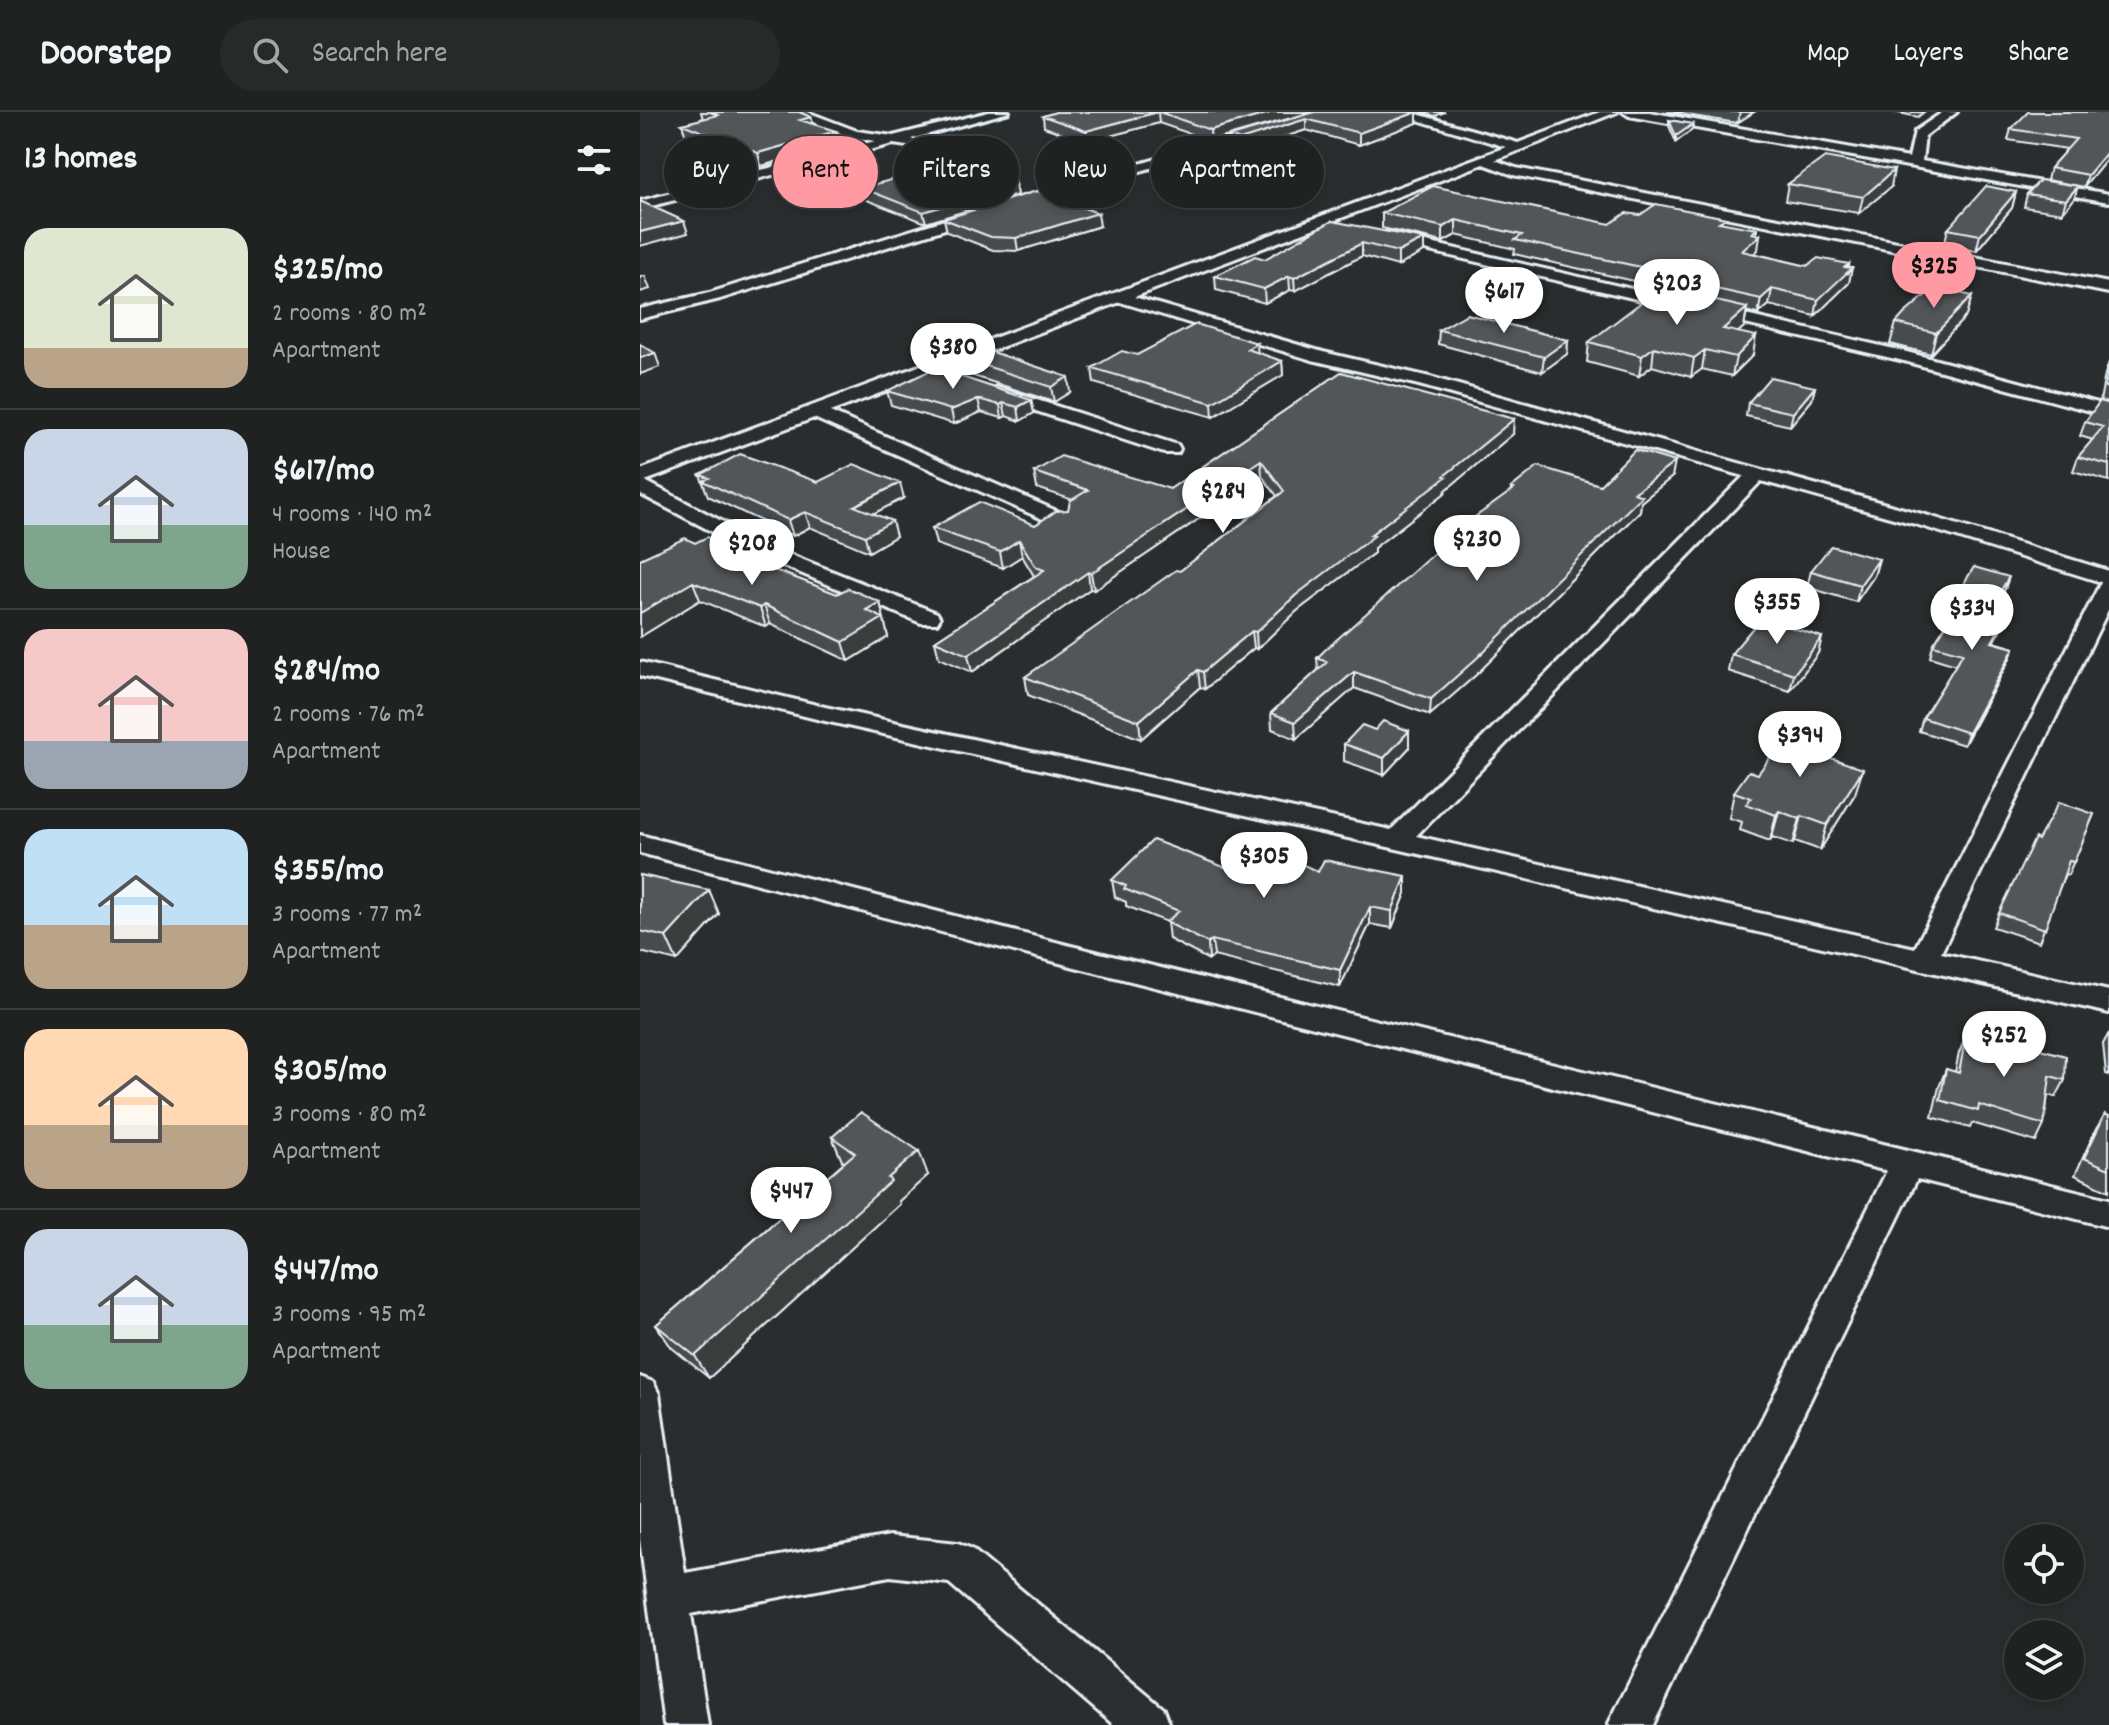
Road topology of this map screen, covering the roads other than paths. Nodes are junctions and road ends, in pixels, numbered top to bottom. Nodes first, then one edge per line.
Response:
1 (796, 112) edge
2 (1003, 112) edge
3 (1336, 112) edge
4 (1397, 112) edge
5 (1611, 112) edge
6 (1629, 112) edge
7 (1951, 112) edge
8 (927, 136) edge
9 (889, 141) junction
10 (894, 141) edge
11 (1519, 147) junction
12 (1483, 160) junction
13 (1915, 163) junction
14 (1135, 169) edge
15 (1035, 198) edge
16 (2109, 198) edge
17 (640, 205) edge
18 (1321, 221) junction
19 (1348, 228) edge
20 (1376, 235) edge
21 (2109, 288) edge
22 (1119, 297) junction
23 (640, 314) edge
24 (927, 369) junction
25 (956, 378) edge
26 (985, 388) edge
27 (814, 411) junction
28 (2109, 411) edge
29 (1171, 449) dead end
30 (1756, 475) junction
31 (640, 477) edge
32 (640, 486) edge
33 (1061, 520) edge
34 (2109, 578) edge
35 (2109, 586) edge
36 (929, 618) dead end
37 (640, 669) edge
38 (1397, 840) junction
39 (640, 844) edge
40 (1923, 960) junction
41 (2109, 1002) edge
42 (1908, 1163) junction
43 (2109, 1213) edge
44 (640, 1394) edge
45 (669, 1597) junction
46 (686, 1725) edge
47 (1148, 1725) edge
48 (1630, 1725) edge

1 - 9 street
2 - 8 street
3 - 14 street
4 - 11 street
5 - 11 street
6 - 13 street
7 - 13 street
9 - 10 street
9 - 17 street
11 - 12 street
12 - 18 street
12 - 21 street
13 - 16 street
15 - 23 street
18 - 19 street
18 - 22 street
20 - 28 street
22 - 24 street
22 - 30 street
24 - 25 street
24 - 27 street
26 - 29 street
27 - 31 street
27 - 33 street
30 - 34 street
30 - 38 street
32 - 36 street
35 - 40 street
37 - 38 street
38 - 40 street
39 - 42 street
40 - 41 street
42 - 43 street
42 - 48 street
44 - 45 street
45 - 46 street
45 - 47 street

